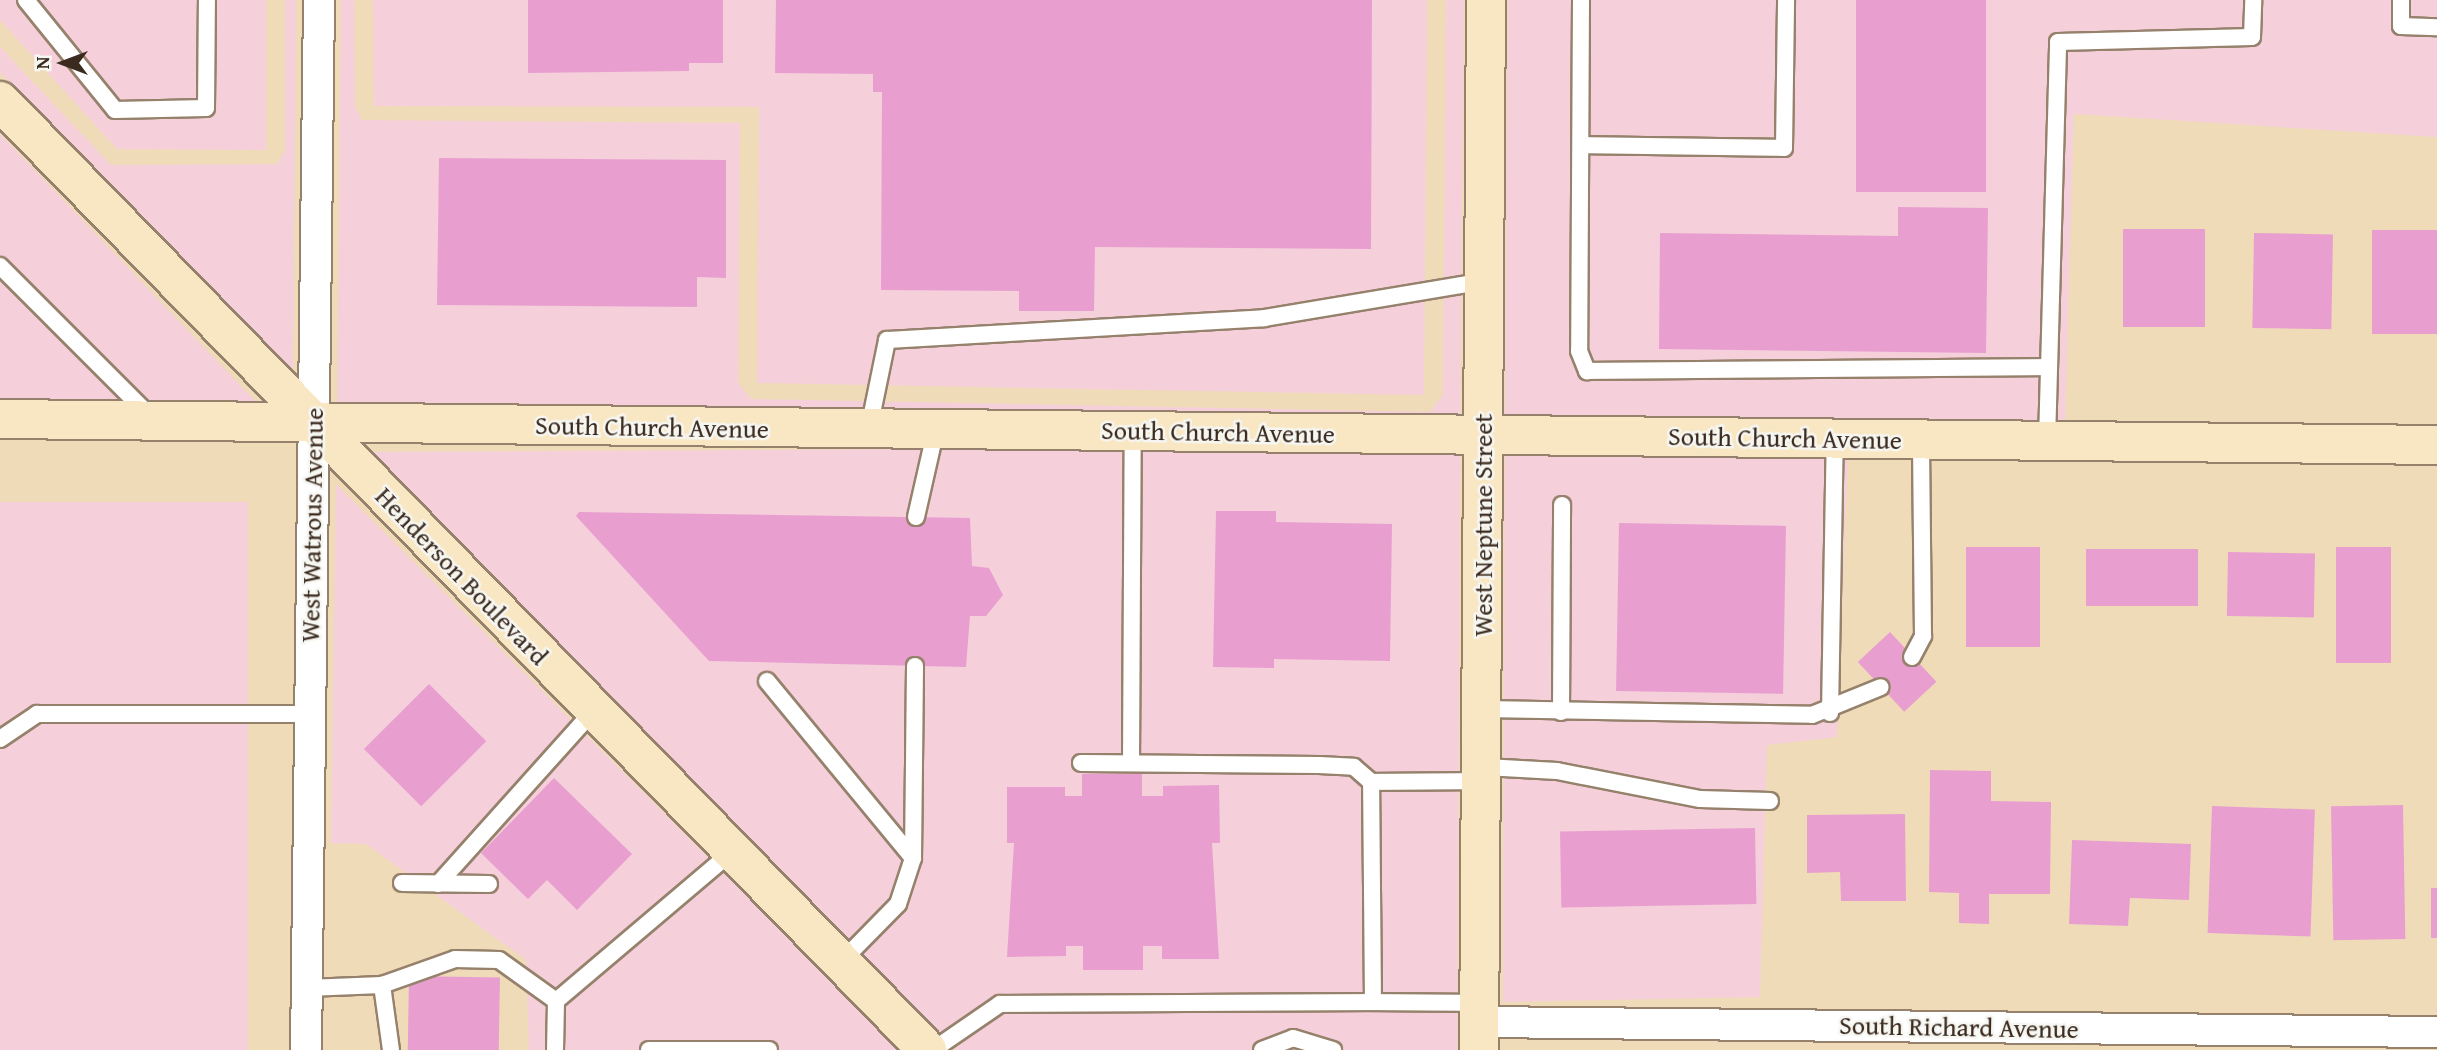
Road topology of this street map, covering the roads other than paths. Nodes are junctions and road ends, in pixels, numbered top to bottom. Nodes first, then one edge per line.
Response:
1 (26, 0) edge
2 (207, 0) edge
3 (318, 0) edge
4 (1486, 0) edge
5 (1581, 0) edge
6 (1786, 0) edge
7 (2253, 0) edge
8 (2401, 0) edge
9 (2437, 26) edge
10 (0, 101) edge
11 (1581, 145) junction
12 (0, 266) edge
13 (1484, 281) junction
14 (2049, 367) junction
15 (0, 419) edge
16 (154, 420) junction
17 (313, 423) junction
18 (869, 429) junction
19 (936, 429) junction
20 (1133, 431) junction
21 (1483, 435) junction
22 (1835, 439) junction
23 (1921, 440) junction
24 (2047, 441) junction
25 (2437, 445) edge
26 (1562, 505) dead end
27 (916, 517) dead end
28 (1912, 657) dead end
29 (915, 666) dead end
30 (766, 681) dead end
31 (1881, 687) dead end
32 (1484, 709) junction
33 (593, 711) junction
34 (1561, 712) junction
35 (1830, 713) junction
36 (310, 714) junction
37 (0, 739) edge
38 (1081, 764) dead end
39 (1131, 764) junction
40 (1485, 774) junction
41 (1371, 782) junction
42 (1770, 801) dead end
43 (732, 852) junction
44 (913, 858) junction
45 (402, 883) dead end
46 (438, 884) junction
47 (489, 884) dead end
48 (842, 961) junction
49 (382, 985) junction
50 (307, 989) junction
51 (556, 1002) junction
52 (1373, 1002) junction
53 (1480, 1025) edge
54 (2437, 1032) edge
55 (917, 1047) edge
56 (306, 1050) edge
57 (391, 1050) edge
58 (555, 1050) edge
59 (649, 1050) edge
60 (769, 1050) edge
61 (1262, 1050) edge
62 (1333, 1050) edge

1 - 2 lane
3 - 17 street, West Watrous Avenue
4 - 13 street, West Neptune Street
5 - 11 lane
6 - 11 lane
7 - 14 lane
8 - 9 lane
10 - 17 street, Henderson Boulevard
11 - 14 lane
12 - 16 lane
13 - 18 lane
13 - 21 street, West Neptune Street
14 - 24 lane
15 - 16 street, South Church Avenue
16 - 17 street, South Church Avenue
17 - 18 street, South Church Avenue
17 - 33 street, Henderson Boulevard
17 - 36 street, West Watrous Avenue
18 - 19 street, South Church Avenue
19 - 20 street, South Church Avenue
19 - 27 lane
20 - 21 street, South Church Avenue
20 - 39 lane
21 - 22 street, South Church Avenue
21 - 32 street, West Neptune Street
22 - 23 street, South Church Avenue
22 - 35 lane
23 - 24 street, South Church Avenue
23 - 28 lane
24 - 25 street, South Church Avenue
26 - 34 lane
29 - 44 lane
30 - 44 lane
31 - 35 lane
32 - 34 lane
32 - 40 street, West Neptune Street
33 - 43 street, Henderson Boulevard
33 - 46 lane
34 - 35 lane
36 - 37 lane
36 - 50 street, West Watrous Avenue
38 - 39 lane
39 - 41 lane
40 - 41 lane
40 - 42 lane
40 - 53 street, West Neptune Street
41 - 52 lane
43 - 48 street, Henderson Boulevard
43 - 51 lane
44 - 48 lane
45 - 46 lane
46 - 47 lane
48 - 55 street, Henderson Boulevard
49 - 50 lane
49 - 51 lane
49 - 57 lane
50 - 56 street, West Watrous Avenue
51 - 58 lane
52 - 53 lane
52 - 55 lane
53 - 54 street, South Richard Avenue
59 - 60 lane
61 - 62 lane

